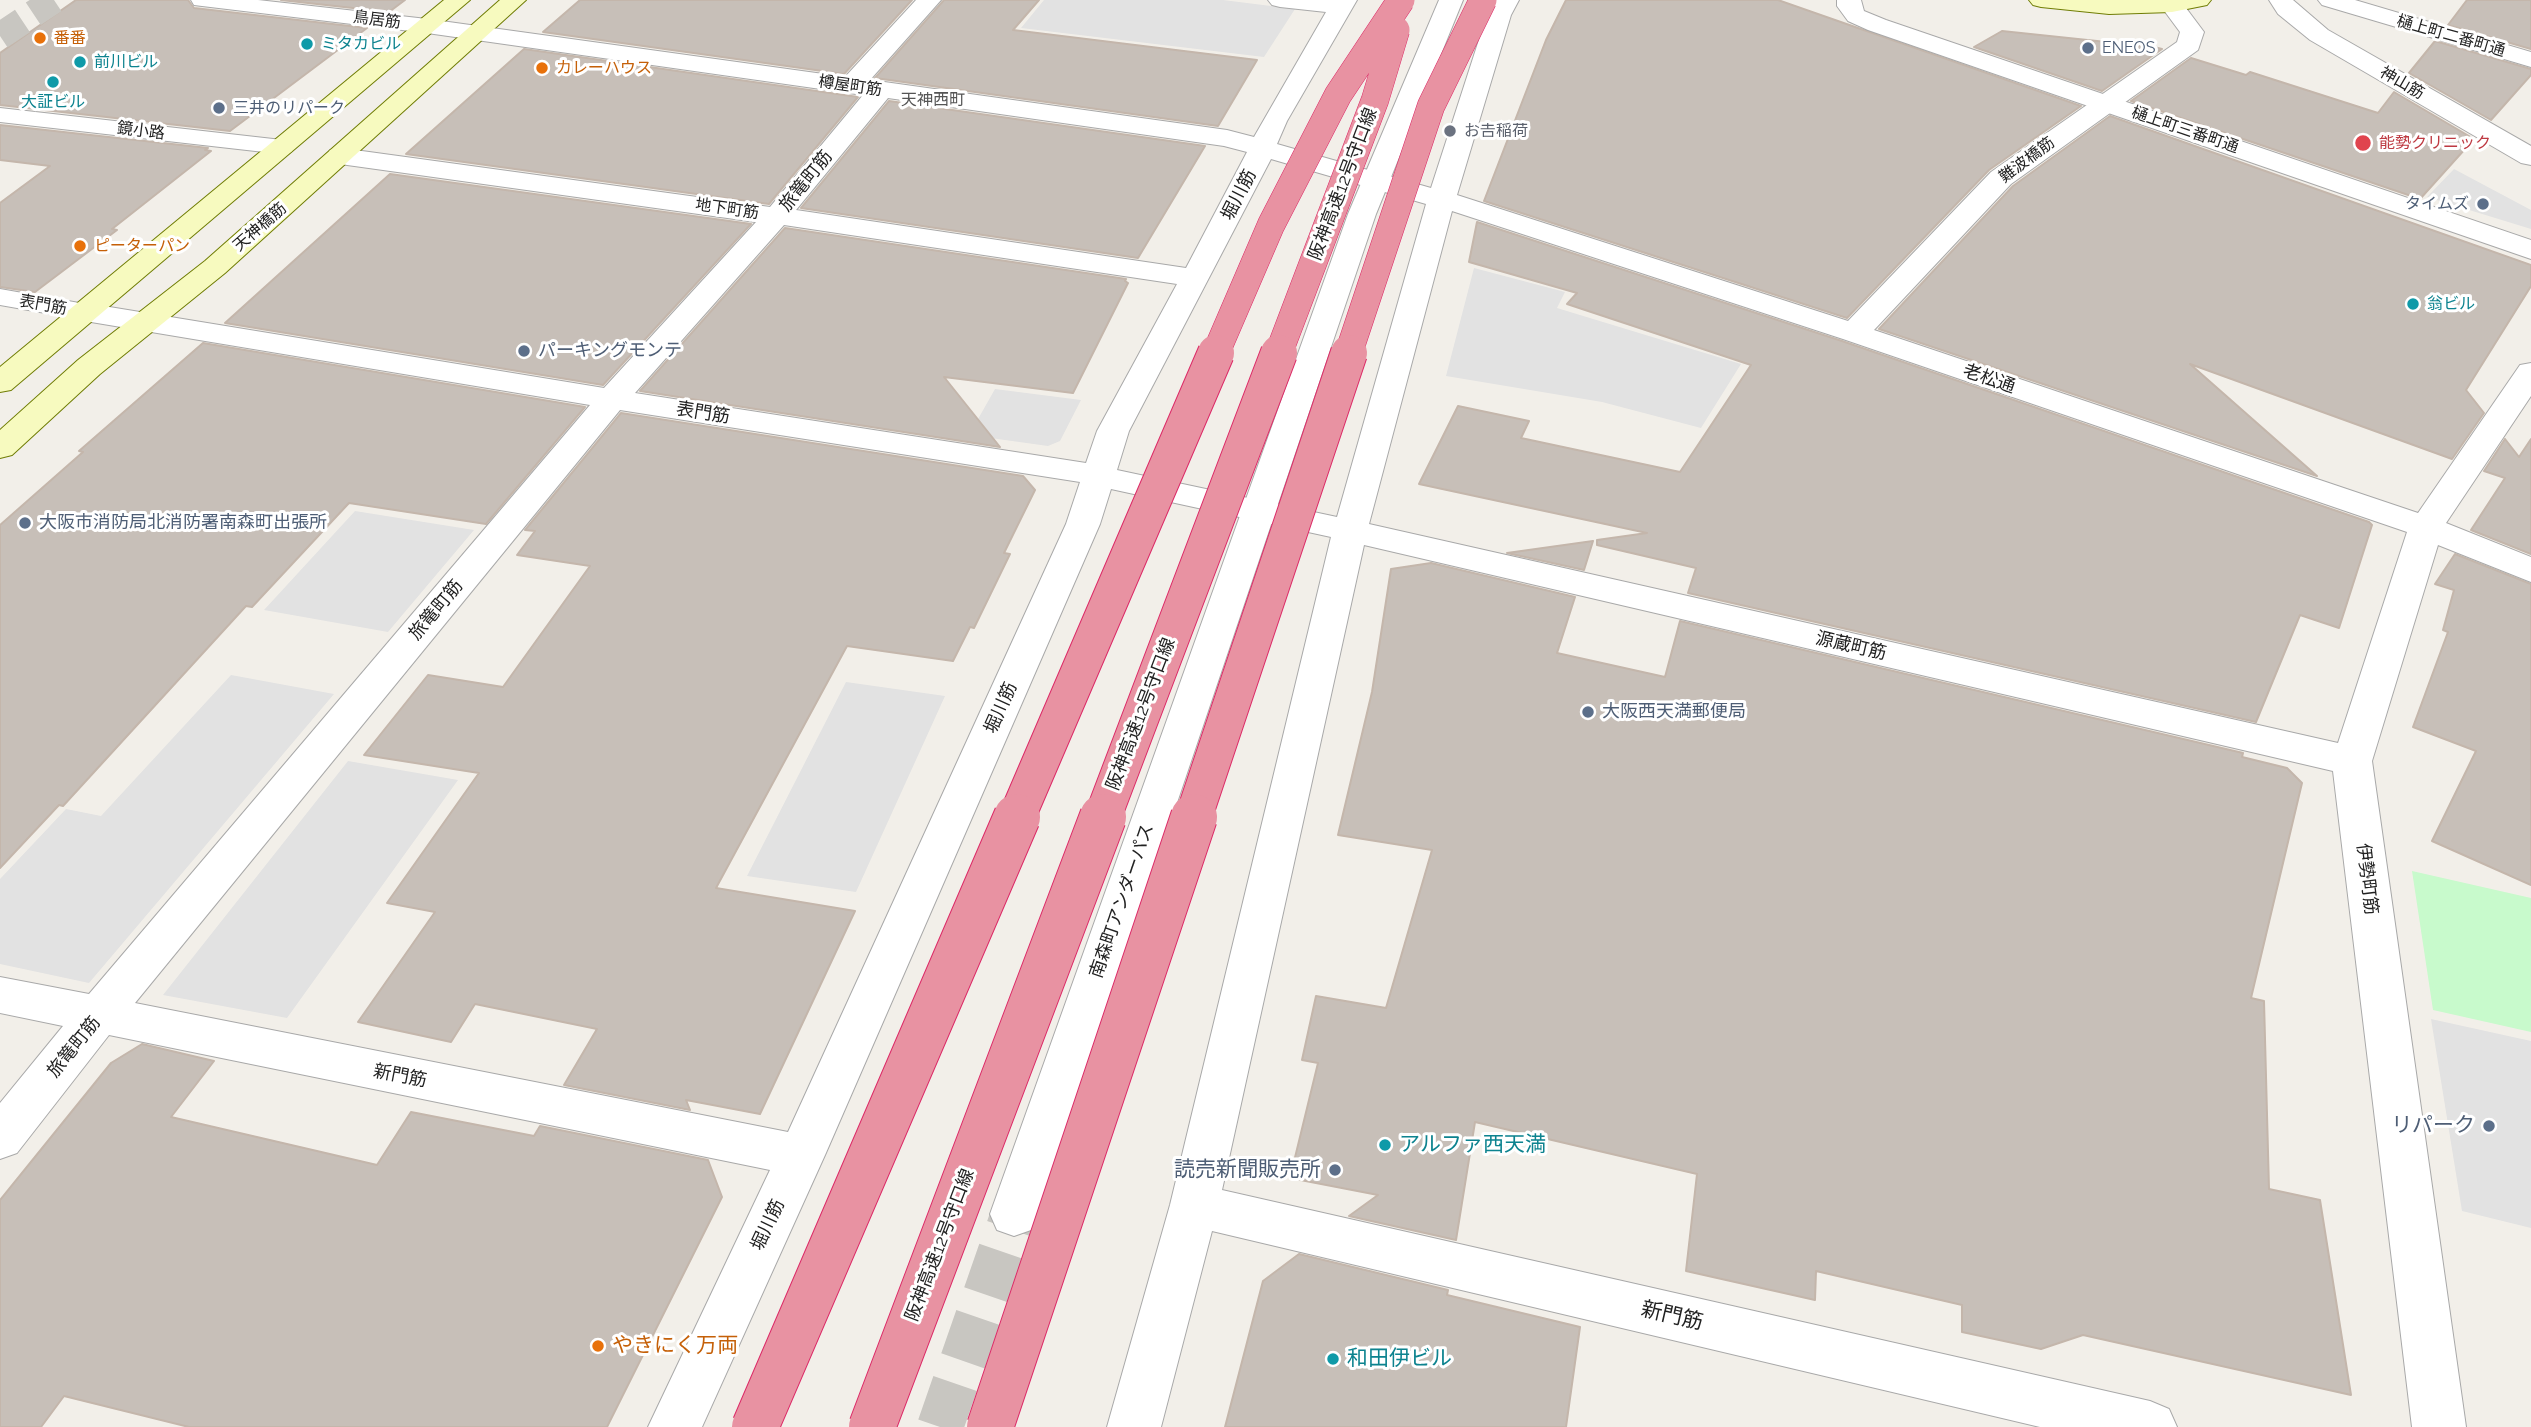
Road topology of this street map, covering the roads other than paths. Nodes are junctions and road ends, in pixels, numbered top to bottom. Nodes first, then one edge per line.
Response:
1 (202, 0) edge
2 (458, 0) edge
3 (514, 0) edge
4 (929, 0) edge
5 (1280, 0) edge
6 (1403, 0) edge
7 (1451, 0) edge
8 (1483, 0) edge
9 (1507, 0) edge
10 (1849, 0) edge
11 (2041, 0) edge
12 (2199, 0) edge
13 (2281, 0) edge
14 (2330, 0) edge
15 (1343, 3) edge
16 (2172, 5) junction
17 (428, 26) junction
18 (478, 32) junction
19 (2531, 60) edge
20 (851, 86) junction
21 (881, 90) junction
22 (2106, 103) junction
23 (0, 115) edge
24 (282, 147) junction
25 (1262, 148) junction
26 (340, 156) junction
27 (2531, 157) edge
28 (1376, 180) junction
29 (1442, 199) junction
30 (777, 216) junction
31 (2531, 250) edge
32 (1196, 278) junction
33 (0, 297) edge
34 (85, 312) junction
35 (145, 323) junction
36 (1854, 333) junction
37 (2531, 372) edge
38 (0, 383) edge
39 (612, 399) junction
40 (0, 448) edge
41 (1099, 476) junction
42 (1260, 511) junction
43 (2426, 527) junction
44 (1351, 531) junction
45 (2531, 570) edge
46 (2352, 761) junction
47 (0, 995) edge
48 (98, 1016) junction
49 (0, 1138) edge
50 (801, 1154) junction
51 (1194, 1205) junction
52 (1014, 1214) tunnel mouth
53 (675, 1427) edge
54 (755, 1427) edge
55 (872, 1427) edge
56 (990, 1427) edge
57 (1135, 1427) edge
58 (2150, 1427) edge
59 (2439, 1427) edge

1 - 17 lane, 鳥居筋
2 - 17 main road
3 - 18 main road, 天神橋筋
4 - 20 street
5 - 15 street
6 - 54 highway, bridge
6 - 55 highway, 阪神高速12号守口線, bridge
7 - 28 street, 南森町アンダーパス
8 - 56 highway, bridge
9 - 29 street
10 - 22 street, 樋上町三番町通
11 - 16 main road
12 - 16 main road
13 - 27 street, 神山筋
14 - 19 street, 樋上町二番町通
15 - 25 street, 堀川筋
16 - 22 street, 難波橋筋
17 - 18 street, 樽屋町筋
17 - 24 main road
18 - 20 street, 樽屋町筋
18 - 26 main road, 天神橋筋
20 - 21 street, 樽屋町筋
21 - 25 street, 樽屋町筋
21 - 30 street, 旅篭町筋
22 - 31 street, 樋上町三番町通
22 - 36 street, 難波橋筋
23 - 24 lane, 鏡小路
24 - 34 main road
25 - 28 street, 樽屋町筋
25 - 32 street, 堀川筋
26 - 30 street, 地下町筋
26 - 35 main road, 天神橋筋
28 - 29 street, 老松通
28 - 42 street, 南森町アンダーパス
29 - 36 street, 老松通
29 - 44 street
30 - 32 street, 地下町筋
30 - 39 street, 旅篭町筋
32 - 41 street, 堀川筋
33 - 34 lane, 表門筋
34 - 35 street, 表門筋
34 - 38 main road
35 - 39 street, 表門筋
35 - 40 main road, 天神橋筋
36 - 43 street, 老松通
37 - 43 street, 伊勢町筋
39 - 41 street, 表門筋
39 - 48 street, 旅篭町筋
41 - 42 street, 表門筋
41 - 50 street, 堀川筋
42 - 44 street, 源蔵町筋
42 - 52 street, 南森町アンダーパス
43 - 45 street, 老松通
43 - 46 street, 伊勢町筋
44 - 46 street, 源蔵町筋
44 - 51 street
46 - 59 street, 伊勢町筋
47 - 48 street, 新門筋
48 - 49 street, 旅篭町筋
48 - 50 street, 新門筋
50 - 53 street, 堀川筋
51 - 57 street
51 - 58 street, 新門筋

